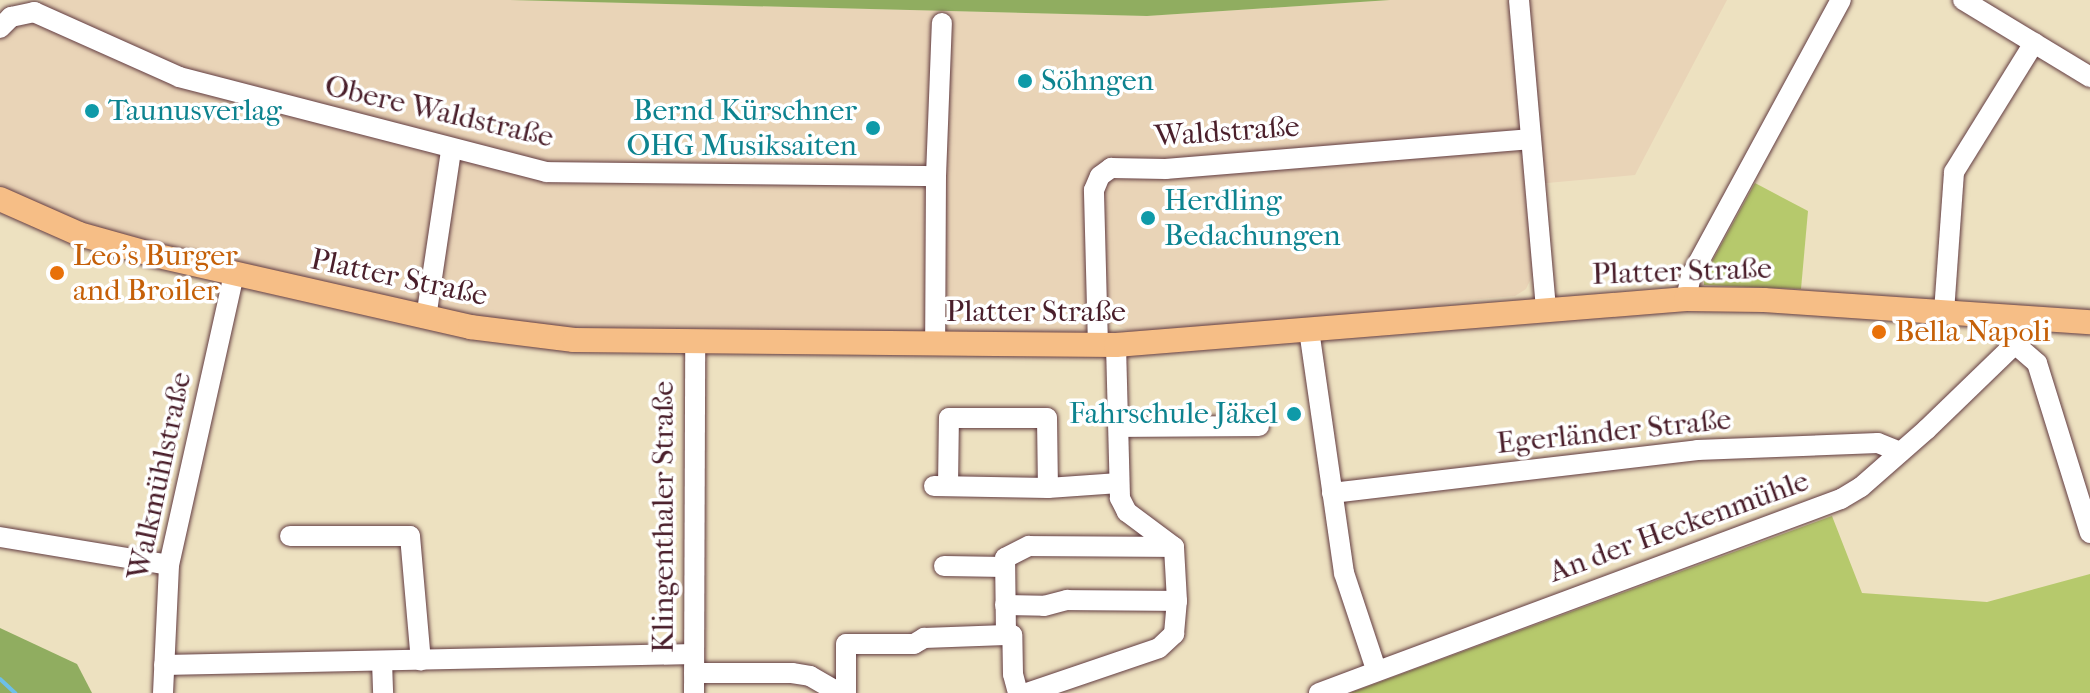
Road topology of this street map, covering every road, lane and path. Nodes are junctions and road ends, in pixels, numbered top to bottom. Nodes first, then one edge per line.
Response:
1 (1519, 0) edge
2 (1841, 0) edge
3 (1963, 0) edge
4 (942, 23) dead end
5 (0, 28) edge
6 (2034, 43) junction
7 (2090, 77) edge
8 (1531, 139) junction
9 (451, 150) junction
10 (936, 176) junction
11 (0, 199) edge
12 (234, 274) junction
13 (1686, 299) junction
14 (1546, 310) junction
15 (1944, 312) junction
16 (2023, 317) junction
17 (426, 318) junction
18 (2090, 322) edge
19 (1309, 330) junction
20 (695, 342) junction
21 (2015, 344) junction
22 (935, 345) junction
23 (1107, 346) junction
24 (1259, 426) dead end
25 (1119, 427) junction
26 (1900, 452) junction
27 (1119, 483) junction
28 (1048, 488) junction
29 (1332, 493) junction
30 (2090, 533) edge
31 (290, 536) dead end
32 (0, 537) edge
33 (1174, 547) junction
34 (169, 565) junction
35 (944, 566) dead end
36 (1005, 567) junction
37 (1177, 601) junction
38 (1005, 605) junction
39 (1006, 635) junction
40 (382, 661) junction
41 (421, 661) junction
42 (164, 665) junction
43 (1376, 669) junction
44 (694, 673) edge
45 (163, 693) edge
46 (383, 693) edge
47 (843, 693) edge
48 (1018, 693) edge
49 (1027, 693) edge
50 (1319, 693) edge

1 - 8 street
2 - 13 street
3 - 6 street
4 - 10 street
5 - 9 street, Obere Waldstraße
6 - 7 street
6 - 15 street
8 - 14 street
8 - 23 street, Waldstraße
9 - 10 street, Obere Waldstraße
9 - 17 street
10 - 22 street
11 - 12 main road, Platter Straße
12 - 17 main road, Platter Straße
12 - 34 street, Walkmühlstraße
13 - 14 main road, Platter Straße
13 - 15 main road, Platter Straße
14 - 19 main road, Platter Straße
15 - 16 main road, Platter Straße
16 - 18 main road, Platter Straße
16 - 21 street
17 - 20 main road, Platter Straße
19 - 23 main road, Platter Straße
19 - 29 street
20 - 22 main road, Platter Straße
20 - 44 street, Klingenthaler Straße
21 - 26 street, An der Heckenmühle
21 - 30 street
22 - 23 main road, Platter Straße
23 - 25 street, Waldstraße
24 - 25 street
25 - 27 street, Waldstraße
26 - 29 street, Egerländer Straße
26 - 43 street, An der Heckenmühle
27 - 28 street
27 - 33 street
28 - 28 street
29 - 43 street
31 - 41 street
32 - 34 street
33 - 36 street
33 - 37 street
34 - 42 street, Walkmühlstraße
35 - 36 street
36 - 38 street
37 - 38 street
37 - 49 street
38 - 39 street
39 - 47 street
39 - 48 street
40 - 41 street
40 - 42 street
40 - 46 street
41 - 44 street
42 - 45 street, Walkmühlstraße
43 - 50 street, An der Heckenmühle
44 - 47 street

